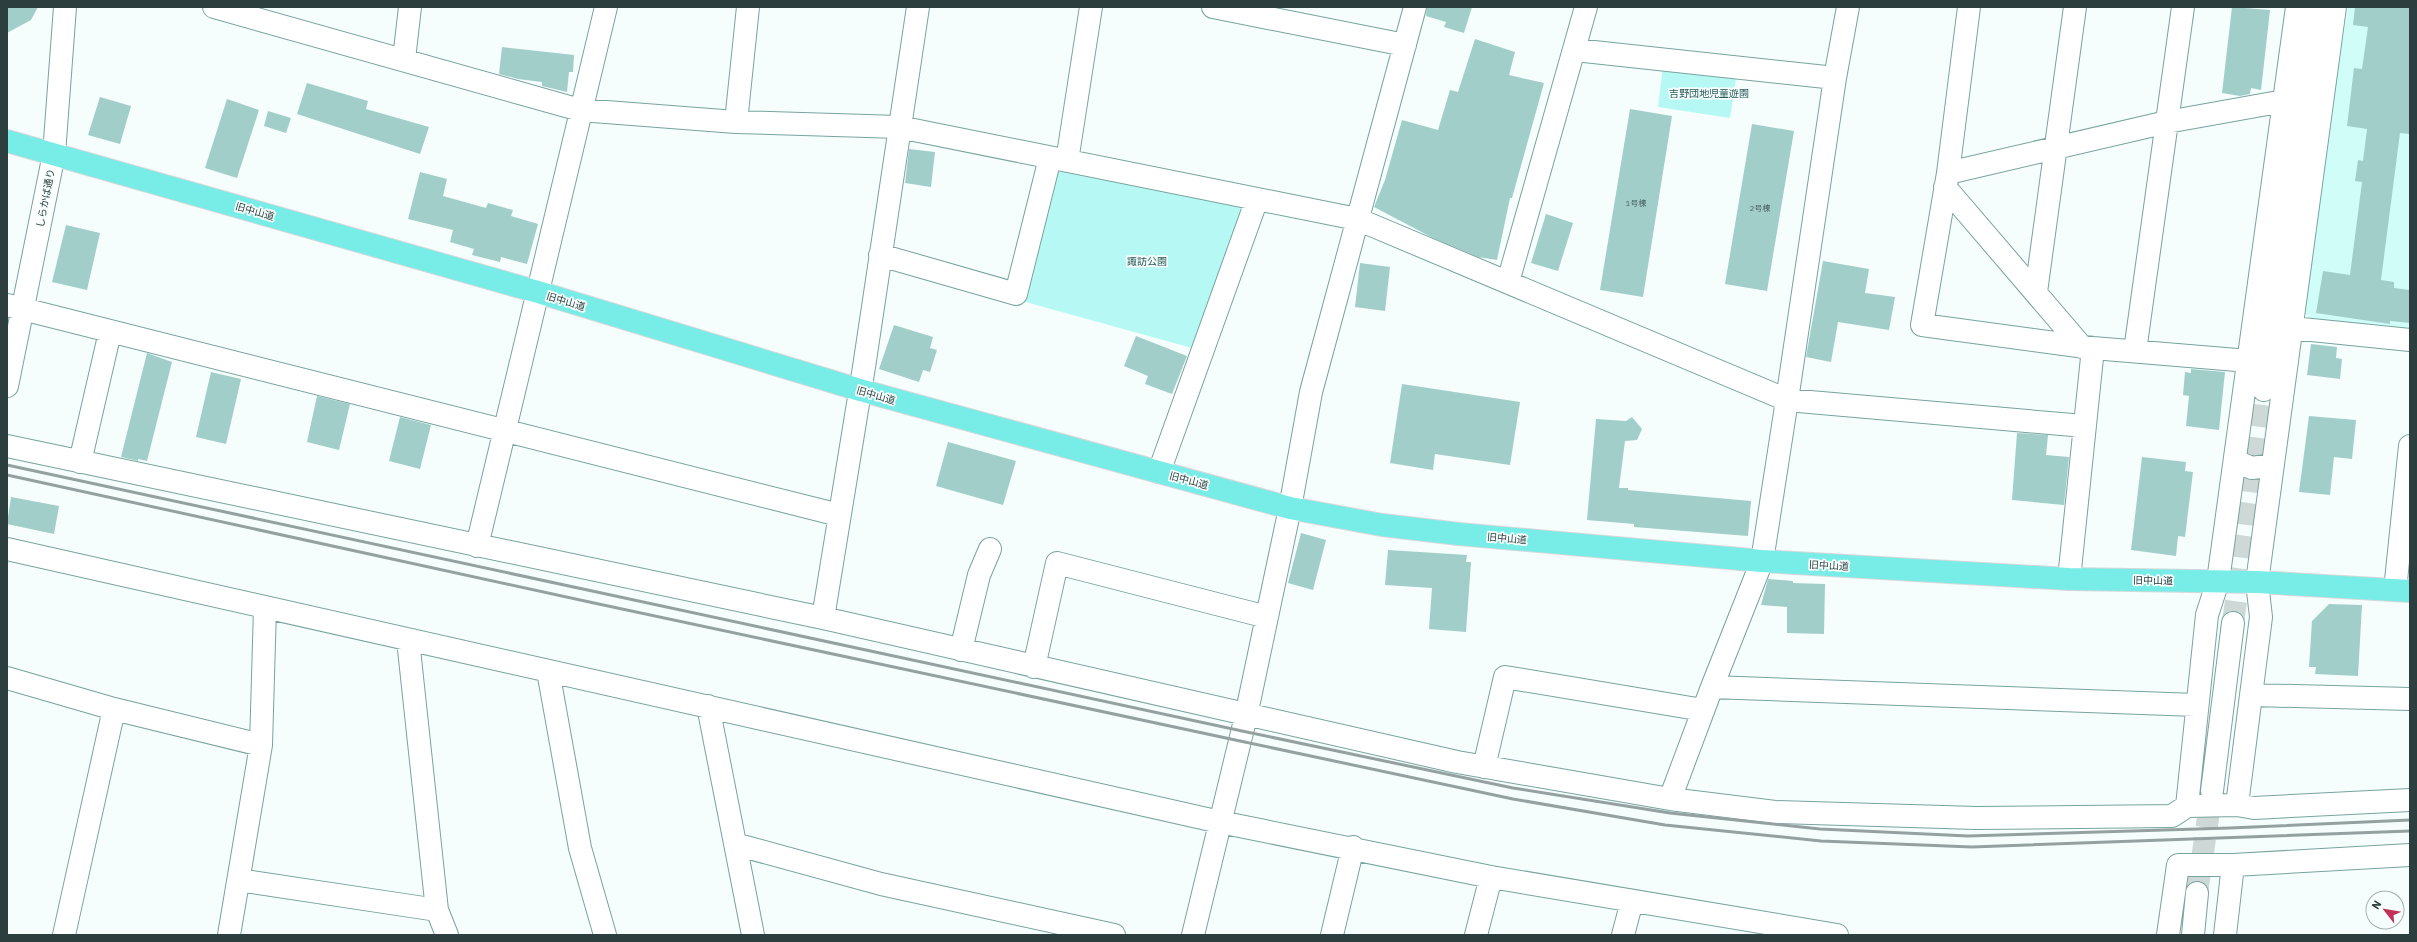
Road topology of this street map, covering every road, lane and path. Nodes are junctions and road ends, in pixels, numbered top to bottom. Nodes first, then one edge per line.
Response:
1 (65, 7) edge
2 (214, 7) edge
3 (410, 7) edge
4 (606, 7) edge
5 (748, 7) edge
6 (918, 7) edge
7 (1091, 7) edge
8 (1213, 7) edge
9 (1415, 7) edge
10 (1586, 7) edge
11 (1848, 7) edge
12 (1969, 7) edge
13 (2075, 7) edge
14 (2183, 7) edge
15 (2297, 7) edge
16 (2317, 7) edge
17 (2335, 7) edge
18 (235, 10) edge
19 (1405, 45) junction
20 (1575, 50) junction
21 (404, 59) junction
22 (1835, 78) junction
23 (2284, 100) junction
24 (580, 110) junction
25 (736, 122) junction
26 (2167, 122) junction
27 (900, 127) junction
28 (7, 141) edge
29 (2056, 148) junction
30 (54, 154) junction
31 (1058, 160) junction
32 (1947, 180) junction
33 (1257, 199) junction
34 (1357, 219) junction
35 (880, 255) junction
36 (1508, 282) junction
37 (538, 292) junction
38 (2036, 292) junction
39 (15, 307) edge
40 (2292, 328) junction
41 (110, 332) junction
42 (2410, 340) edge
43 (2087, 348) junction
44 (2135, 352) junction
45 (2249, 361) junction
46 (7, 386) edge
47 (860, 390) junction
48 (2264, 390) tunnel mouth
49 (1787, 400) junction
50 (2084, 426) junction
51 (505, 429) junction
52 (7, 446) edge
53 (2410, 446) edge
54 (2235, 461) junction
55 (80, 462) junction
56 (2273, 465) junction
57 (1159, 472) junction
58 (1290, 508) junction
59 (839, 515) junction
60 (477, 546) junction
61 (7, 549) edge
62 (990, 549) dead end
63 (1762, 561) junction
64 (2069, 579) junction
65 (2218, 581) junction
66 (2257, 582) junction
67 (2403, 591) edge
68 (265, 608) junction
69 (1267, 617) junction
70 (822, 618) junction
71 (2233, 622) tunnel mouth
72 (408, 640) junction
73 (961, 650) junction
74 (1034, 667) junction
75 (548, 671) junction
76 (7, 678) edge
77 (1712, 687) junction
78 (2253, 694) junction
79 (2410, 699) edge
80 (2196, 705) junction
81 (708, 706) junction
82 (114, 709) junction
83 (1703, 710) junction
84 (1246, 716) junction
85 (261, 745) junction
86 (1484, 767) junction
87 (2212, 791) tunnel mouth
88 (1670, 799) junction
89 (2410, 800) edge
90 (2236, 805) junction
91 (2187, 806) junction
92 (1220, 822) junction
93 (735, 844) junction
94 (1353, 847) junction
95 (2410, 855) edge
96 (2233, 865) junction
97 (1491, 877) junction
98 (239, 880) junction
99 (2197, 892) tunnel mouth
100 (1632, 901) junction
101 (437, 910) junction
102 (1771, 930) edge
103 (64, 935) edge
104 (229, 935) edge
105 (447, 935) edge
106 (605, 935) edge
107 (753, 935) edge
108 (1114, 935) edge
109 (1193, 935) edge
110 (1332, 935) edge
111 (1476, 935) edge
112 (1623, 935) edge
113 (1837, 935) edge
114 (2168, 935) edge
115 (2193, 935) edge
116 (2225, 935) edge

1 - 30 street, しらかば通り
2 - 18 street
3 - 21 street
4 - 24 street
5 - 25 street
6 - 27 street
7 - 31 street
8 - 19 street
9 - 19 street
10 - 20 street
11 - 22 street
12 - 32 street
13 - 29 street
14 - 26 street
15 - 23 street
16 - 48 street
17 - 40 street
18 - 21 street
19 - 34 street
20 - 22 street
20 - 36 street
21 - 24 street
22 - 49 street
23 - 26 street
23 - 45 street
24 - 25 street
24 - 37 street
25 - 27 street
26 - 29 street
26 - 44 street
27 - 31 street
27 - 35 street
28 - 30 main road, 旧中山道
29 - 32 street
29 - 38 street
30 - 37 main road, 旧中山道
30 - 39 street, しらかば通り
31 - 33 street
31 - 35 street
32 - 38 street
32 - 43 street
33 - 34 street
33 - 57 street
34 - 36 street
34 - 58 street
35 - 47 street
36 - 49 street
37 - 47 main road, 旧中山道
37 - 51 street
38 - 43 street
39 - 41 street
39 - 46 street, しらかば通り
40 - 42 street
40 - 56 street
41 - 51 street
41 - 55 street
43 - 44 street
43 - 50 street
44 - 45 street
45 - 54 street
47 - 57 main road, 旧中山道
47 - 59 street
49 - 50 street
49 - 63 street
50 - 64 street
51 - 59 street
51 - 60 street
52 - 55 street
53 - 67 street
54 - 56 street
54 - 65 street
55 - 60 street
56 - 66 street
57 - 58 main road, 旧中山道
58 - 63 main road, 旧中山道
58 - 69 street
59 - 70 street
60 - 70 street
61 - 68 street
62 - 73 street
63 - 64 main road, 旧中山道
63 - 77 street
64 - 65 main road, 旧中山道
65 - 66 main road, 旧中山道
65 - 80 street
66 - 67 main road, 旧中山道
66 - 78 street
68 - 72 street
68 - 85 street
69 - 74 street
69 - 84 street
70 - 73 street
71 - 87 street
72 - 75 street
72 - 101 street
73 - 74 street
74 - 84 street
75 - 81 street
75 - 106 street
76 - 82 street
77 - 80 street
77 - 83 street
78 - 79 street
78 - 90 street
80 - 91 street
81 - 92 street
81 - 93 street
82 - 85 street
82 - 103 street
83 - 86 street
83 - 88 street
84 - 86 street
84 - 92 street
85 - 98 street
86 - 88 street
88 - 91 street
89 - 90 street
90 - 91 street
92 - 94 street
92 - 109 street
93 - 107 street
93 - 108 street
94 - 97 street
94 - 110 street
95 - 96 street
96 - 114 street
96 - 116 street
97 - 100 street
97 - 111 street
98 - 101 street
98 - 104 street
99 - 115 street
100 - 102 street
100 - 112 street
101 - 105 street
102 - 113 street

